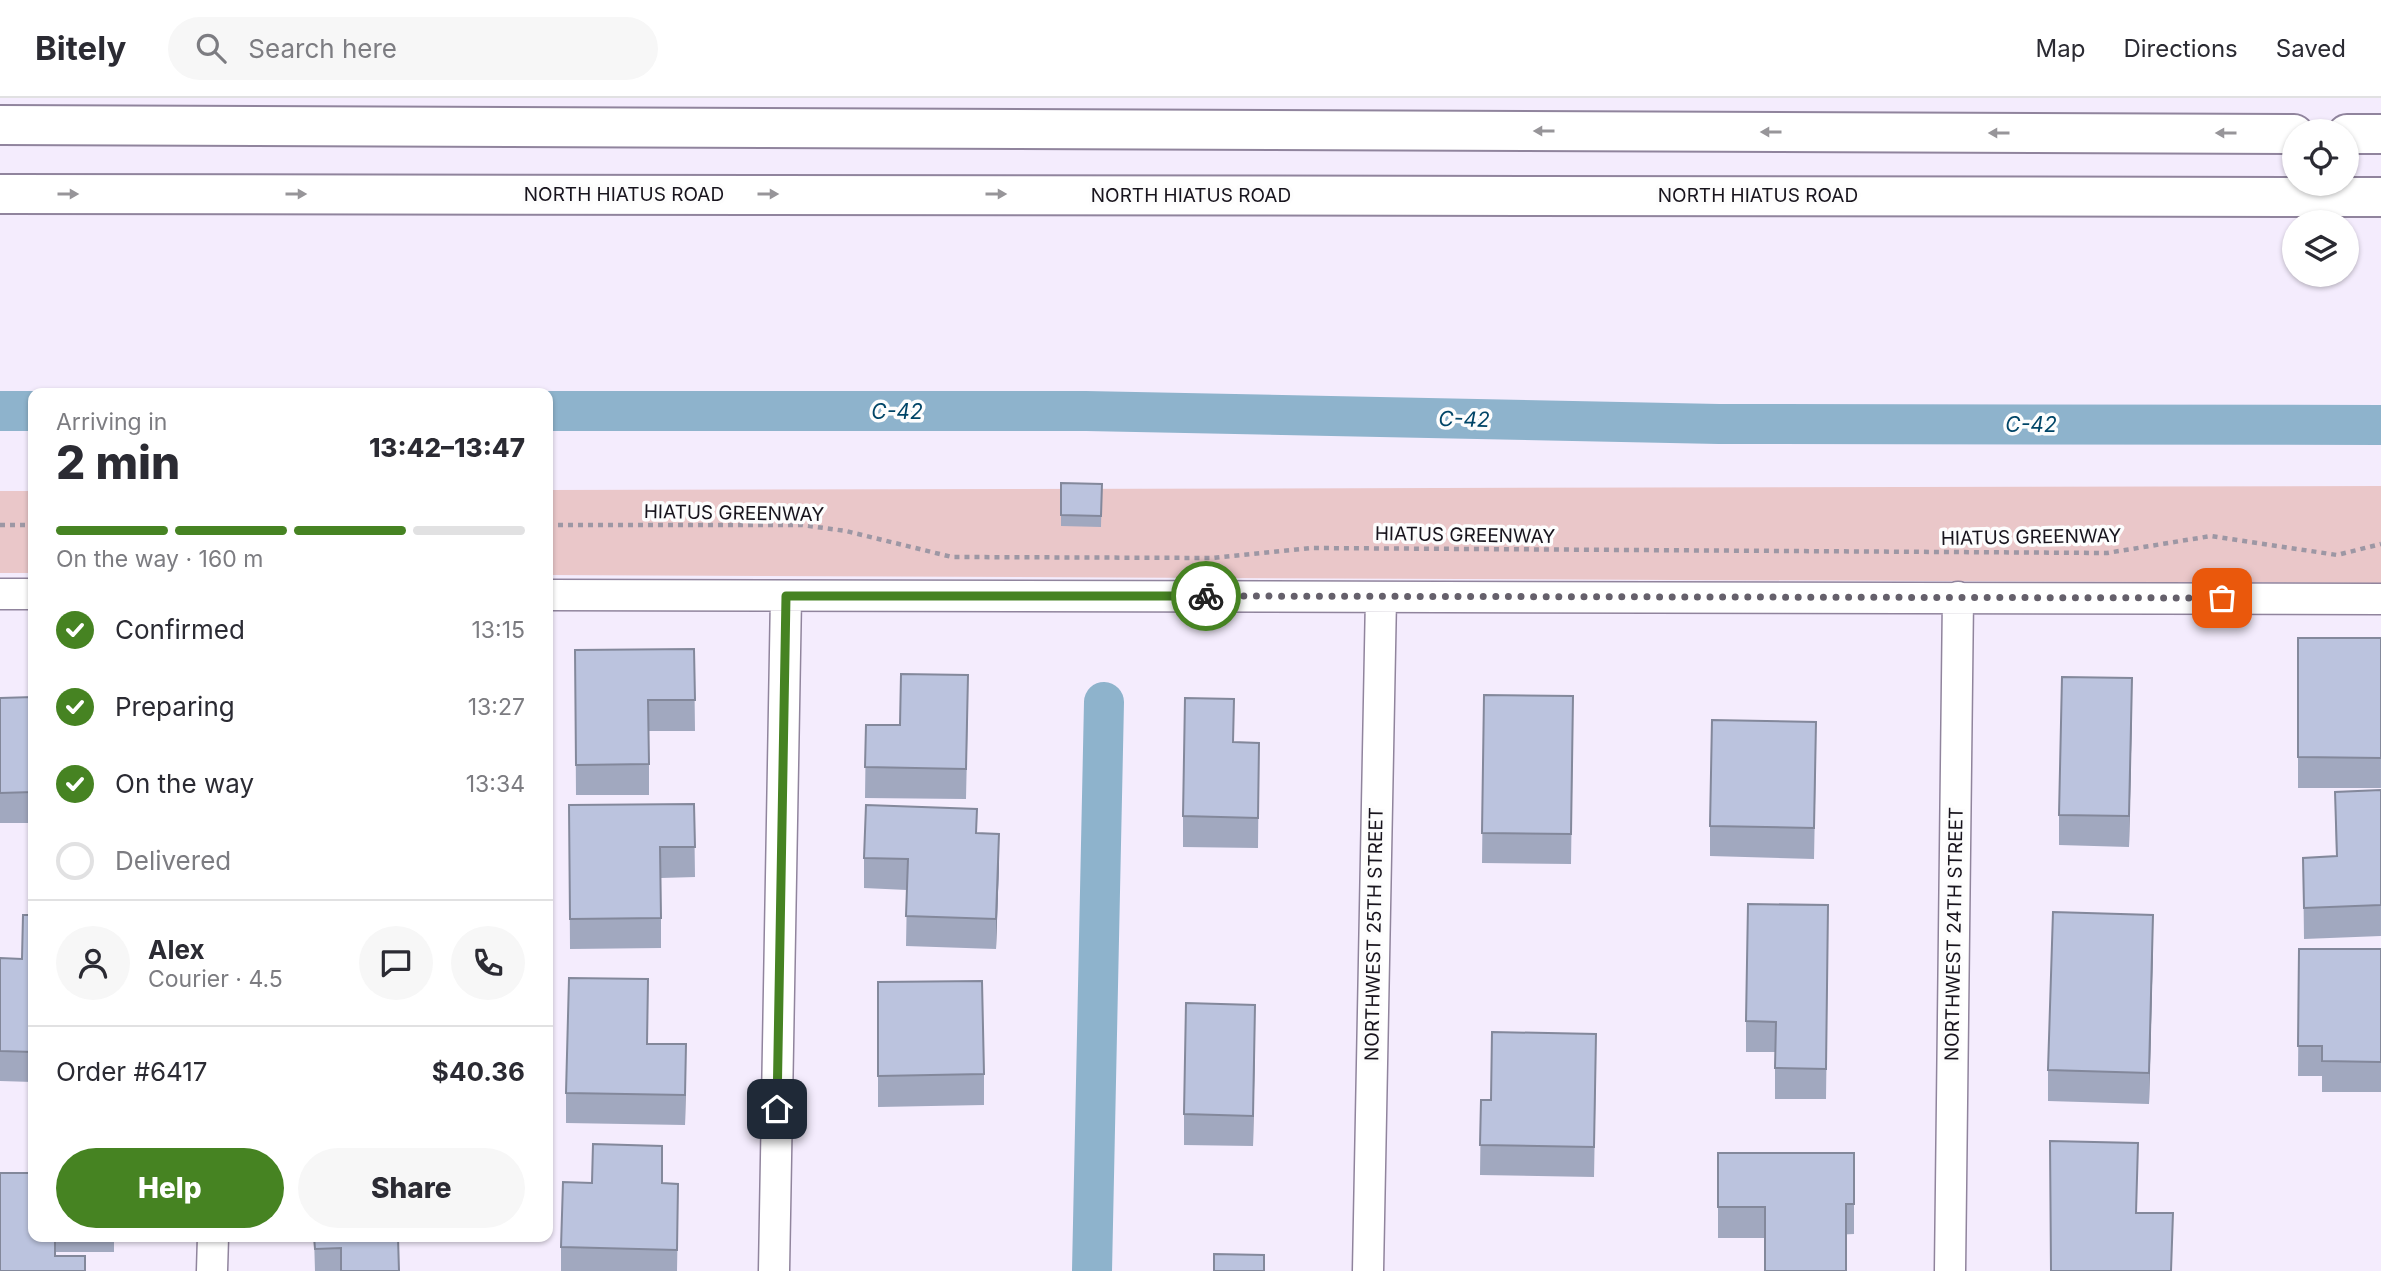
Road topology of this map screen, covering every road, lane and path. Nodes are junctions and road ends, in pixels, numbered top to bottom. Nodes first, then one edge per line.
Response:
1 (0, 125) edge
2 (2282, 134) edge
3 (2359, 134) edge
4 (2381, 134) edge
5 (0, 194) edge
6 (2381, 197) edge
7 (0, 524) edge
8 (28, 524) edge
9 (553, 524) edge
10 (2381, 544) edge
11 (0, 594) edge
12 (28, 594) edge
13 (553, 595) edge
14 (786, 596) junction
15 (1381, 597) junction
16 (1958, 597) junction
17 (2381, 599) edge
18 (213, 1242) edge
19 (212, 1271) edge
20 (774, 1271) edge
21 (1368, 1271) edge
22 (1950, 1271) edge

2 -> 1 main road
3 - 4 main road
5 -> 6 main road, NORTH HIATUS ROAD
7 - 8 path
9 - 10 path, HIATUS GREENWAY
11 - 12 street
13 - 14 street
14 - 15 street
14 - 20 street
15 - 16 street
15 - 21 street, NORTHWEST 25TH STREET
16 - 17 street
16 - 22 street, NORTHWEST 24TH STREET
18 - 19 street

